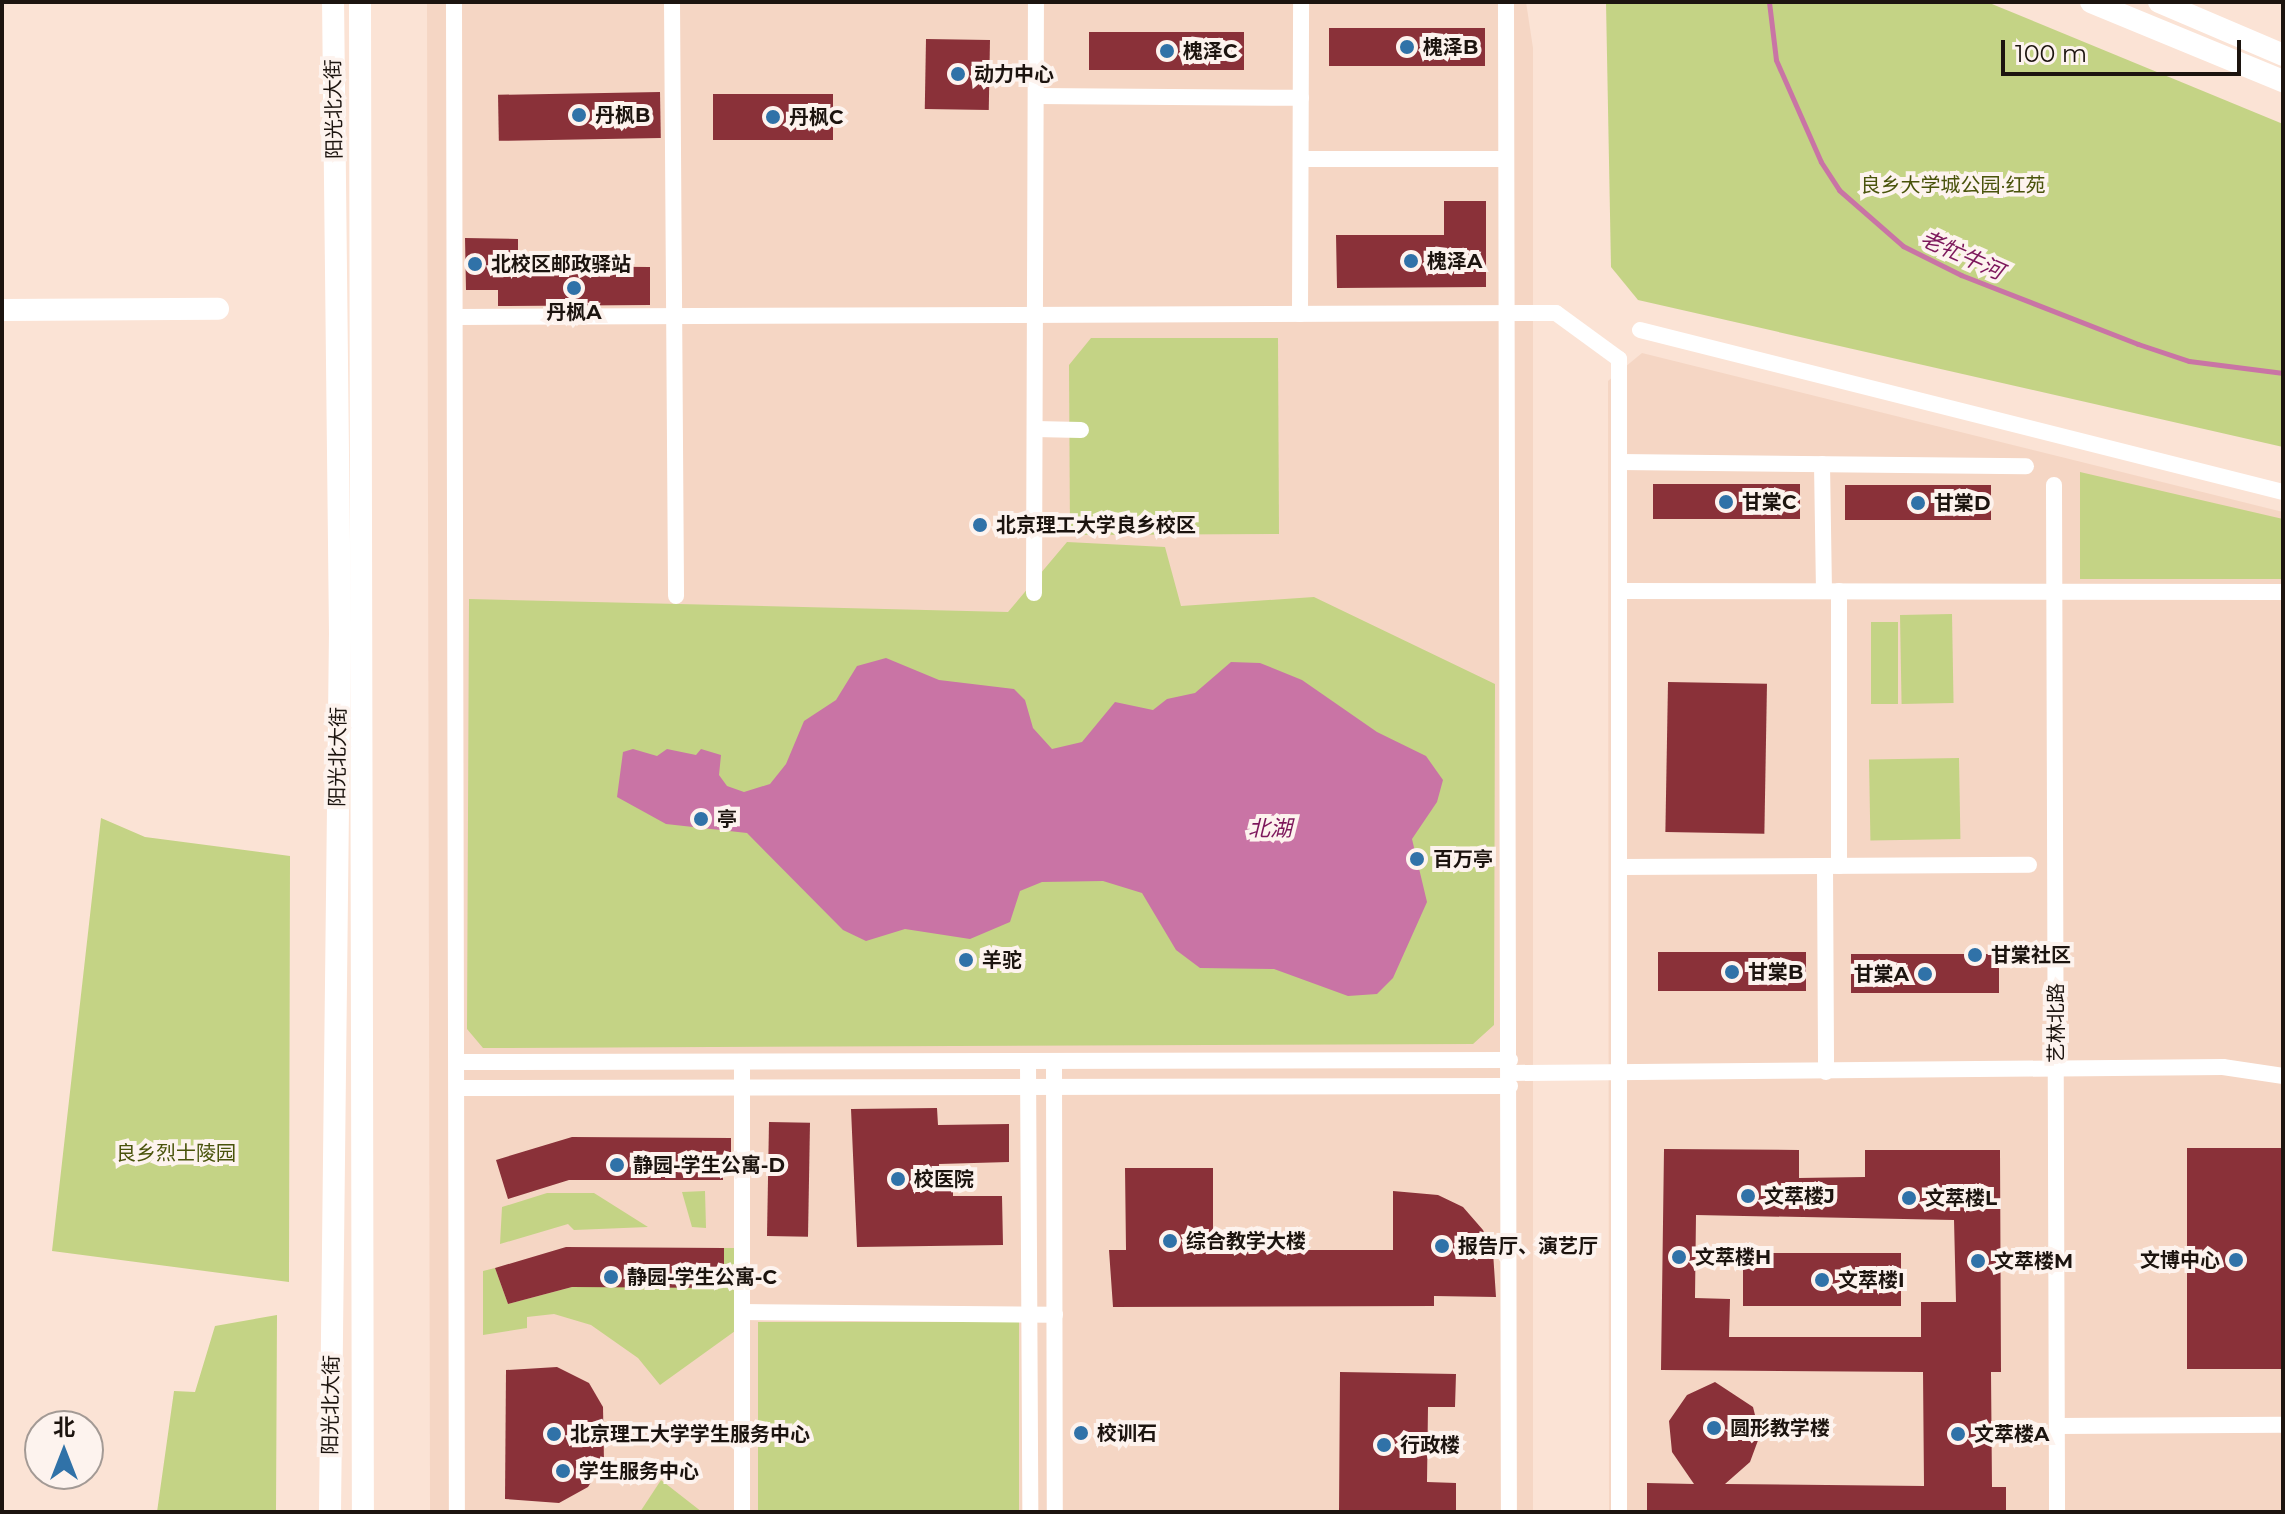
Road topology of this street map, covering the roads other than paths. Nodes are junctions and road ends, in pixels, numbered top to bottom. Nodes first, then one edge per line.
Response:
1 (333, 2) edge
2 (360, 2) edge
3 (454, 2) edge
4 (672, 2) edge
5 (1036, 2) edge
6 (1301, 2) edge
7 (1506, 2) edge
8 (2091, 2) edge
9 (2159, 2) edge
10 (2283, 55) edge
11 (2283, 81) edge
12 (1036, 96) junction
13 (1301, 98) junction
14 (1301, 159) junction
15 (1506, 159) junction
16 (218, 309) dead end
17 (2, 310) edge
18 (1507, 313) junction
19 (1300, 314) junction
20 (1035, 315) junction
21 (674, 316) junction
22 (455, 317) junction
23 (1640, 330) dead end
24 (1035, 429) junction
25 (1081, 430) dead end
26 (1620, 462) junction
27 (1822, 464) junction
28 (2026, 466) dead end
29 (2054, 485) dead end
30 (2283, 492) edge
31 (2055, 590) junction
32 (1620, 591) junction
33 (1831, 591) junction
34 (2283, 592) edge
35 (1034, 593) dead end
36 (676, 596) dead end
37 (2029, 865) dead end
38 (1832, 866) junction
39 (1620, 867) junction
40 (458, 1062) junction
41 (1054, 1062) junction
42 (742, 1063) junction
43 (1028, 1063) junction
44 (2056, 1070) junction
45 (1826, 1072) junction
46 (1510, 1073) junction
47 (1620, 1073) junction
48 (2283, 1076) edge
49 (458, 1088) junction
50 (742, 1088) junction
51 (1028, 1088) junction
52 (1054, 1088) junction
53 (742, 1312) junction
54 (1029, 1314) junction
55 (1055, 1315) junction
56 (2283, 1425) edge
57 (2057, 1426) junction
58 (330, 1512) edge
59 (363, 1512) edge
60 (457, 1512) edge
61 (742, 1512) edge
62 (1030, 1512) edge
63 (1055, 1512) edge
64 (1509, 1512) edge
65 (1619, 1512) edge
66 (2057, 1512) edge

1 - 58 main road, 阳光北大街
2 - 59 main road, 阳光北大街
3 - 22 street
4 - 21 street
5 - 12 street
6 - 13 street
7 - 15 street
8 - 11 main road
9 - 10 main road
12 - 13 street
12 - 20 street
13 - 14 street
14 - 15 street
14 - 19 street
15 - 18 street
16 - 17 main road
18 - 19 street
18 - 26 street
18 - 46 street
19 - 20 street
20 - 21 street
20 - 24 street
21 - 22 street
21 - 36 street
22 - 40 street
23 - 30 street
24 - 25 street
24 - 35 street
26 - 27 street
26 - 32 street
27 - 28 street
27 - 33 street
29 - 31 street, 艺林北路
31 - 33 street
31 - 34 street
31 - 44 street, 艺林北路
32 - 33 street
32 - 39 street
33 - 38 street
37 - 38 street
38 - 39 street
38 - 45 street
39 - 47 street
40 - 42 street
40 - 49 street
41 - 43 street
41 - 46 street
41 - 52 street
42 - 43 street
42 - 50 street
43 - 51 street
44 - 45 street
44 - 48 street
44 - 57 street, 艺林北路
45 - 47 street
46 - 47 street
46 - 52 street
46 - 64 street
47 - 65 street
49 - 50 street
49 - 60 street
50 - 51 street
50 - 53 street
51 - 52 street
51 - 54 street
52 - 55 street
53 - 54 street
53 - 61 street
54 - 55 street
54 - 62 street
55 - 63 street
56 - 57 street
57 - 66 street, 艺林北路

